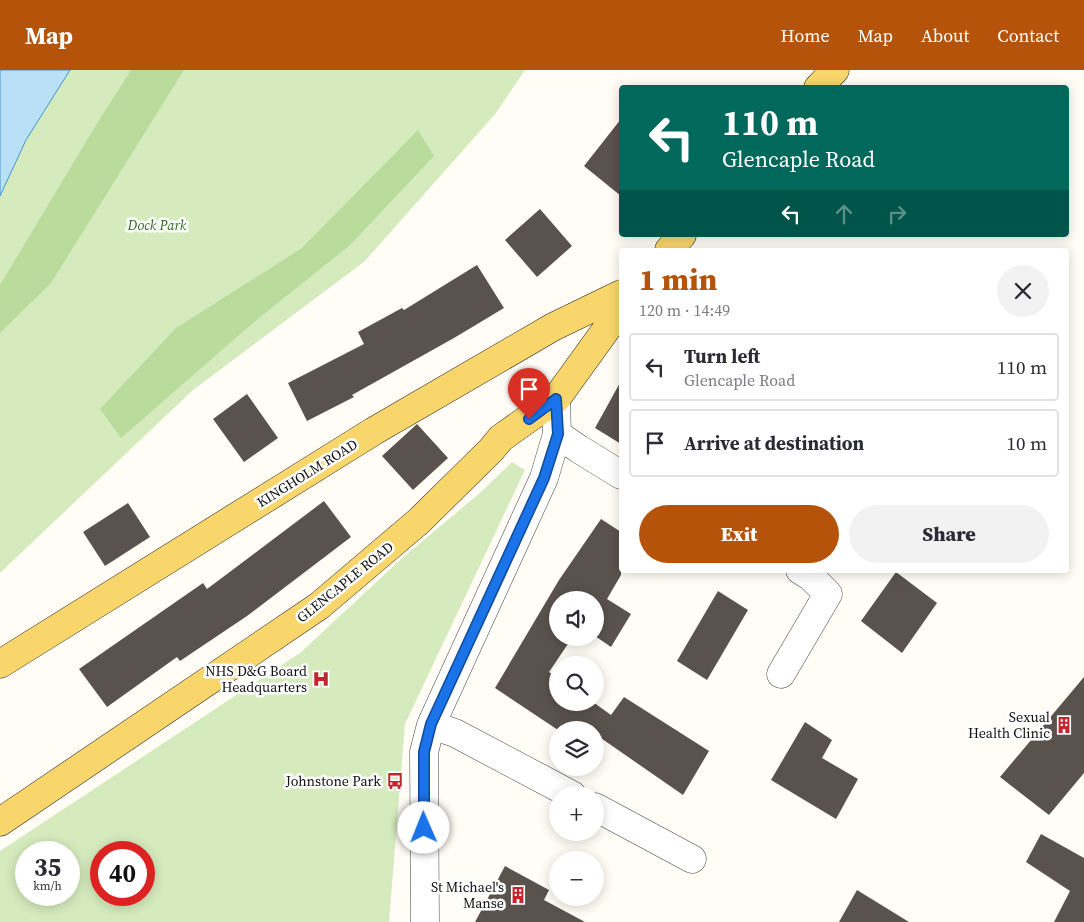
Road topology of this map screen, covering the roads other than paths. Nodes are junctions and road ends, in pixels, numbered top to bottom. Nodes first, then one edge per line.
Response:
1 (835, 70) edge
2 (821, 85) edge
3 (680, 237) edge
4 (671, 248) edge
5 (619, 295) edge
6 (619, 312) edge
7 (556, 399) junction
8 (558, 434) junction
9 (619, 473) edge
10 (805, 573) edge
11 (0, 664) edge
12 (781, 674) dead end
13 (431, 724) junction
14 (555, 786) edge
15 (604, 812) edge
16 (0, 822) edge
17 (692, 859) dead end
18 (425, 922) edge

1 - 2 main road
3 - 4 main road
5 - 11 main road, KINGHOLM ROAD
6 - 7 main road, GLENCAPLE ROAD
7 - 8 street
7 - 16 main road, GLENCAPLE ROAD
8 - 9 street
8 - 13 street
10 - 12 street
13 - 14 street
13 - 18 street
15 - 17 street

